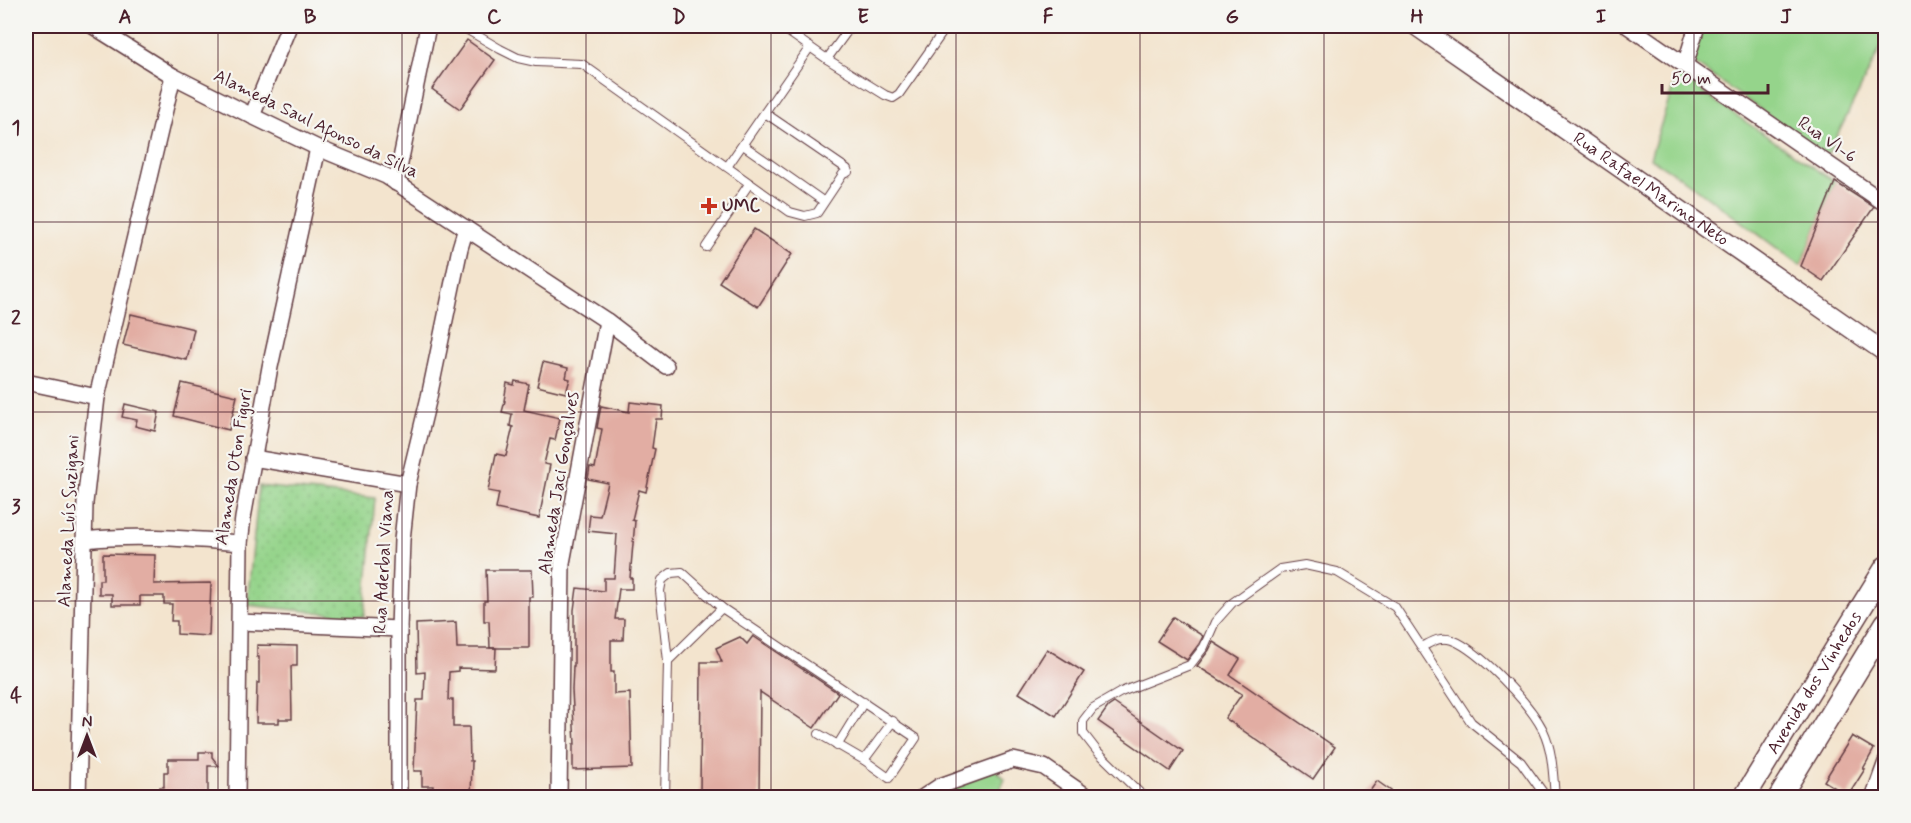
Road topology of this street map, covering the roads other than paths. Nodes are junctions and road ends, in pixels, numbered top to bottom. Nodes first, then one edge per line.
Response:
1 (93, 26) edge
2 (289, 26) edge
3 (428, 26) edge
4 (461, 26) edge
5 (780, 26) edge
6 (851, 26) edge
7 (947, 26) edge
8 (1416, 26) edge
9 (1628, 26) edge
10 (1697, 26) edge
11 (810, 47) junction
12 (827, 59) junction
13 (1685, 65) junction
14 (173, 76) junction
15 (765, 113) junction
16 (252, 116) junction
17 (743, 145) junction
18 (318, 147) junction
19 (727, 167) junction
20 (396, 183) junction
21 (749, 184) junction
22 (823, 201) junction
23 (1886, 204) edge
24 (466, 228) junction
25 (706, 247) dead end
26 (607, 321) junction
27 (1886, 353) edge
28 (666, 366) dead end
29 (26, 382) edge
30 (97, 397) junction
31 (253, 458) junction
32 (408, 484) junction
33 (85, 540) junction
34 (240, 543) junction
35 (1886, 567) edge
36 (722, 608) junction
37 (240, 622) junction
38 (1886, 623) edge
39 (399, 629) junction
40 (1422, 647) junction
41 (668, 661) junction
42 (864, 702) junction
43 (893, 722) junction
44 (819, 734) dead end
45 (837, 746) junction
46 (864, 760) junction
47 (1886, 762) edge
48 (78, 798) edge
49 (237, 798) edge
50 (399, 798) edge
51 (559, 798) edge
52 (665, 798) edge
53 (922, 798) edge
54 (1089, 798) edge
55 (1145, 798) edge
56 (1546, 798) edge
57 (1555, 798) edge
58 (1744, 798) edge
59 (1779, 798) edge
60 (1873, 798) edge

1 - 14 street, Alameda Saul Afonso da Silva
2 - 16 street
3 - 20 street
4 - 19 lane
5 - 11 lane
6 - 12 lane
7 - 12 lane
8 - 27 street, Rua Rafael Marino Neto
9 - 13 street, Rua VI-6
10 - 13 street
11 - 12 lane
11 - 15 lane
13 - 23 street, Rua VI-6
14 - 16 street, Alameda Saul Afonso da Silva
14 - 30 street, Alameda Luís Suzigani
15 - 17 lane
15 - 22 lane
16 - 18 street, Alameda Saul Afonso da Silva
17 - 19 lane
17 - 22 lane
18 - 20 street, Alameda Saul Afonso da Silva
18 - 31 street, Alameda Oton Figuri
19 - 21 lane
20 - 24 street, Alameda Saul Afonso da Silva
21 - 22 lane
21 - 25 lane
24 - 26 street, Alameda Saul Afonso da Silva
24 - 32 street, Rua Aderbal Viana
26 - 28 street, Alameda Saul Afonso da Silva
26 - 51 street, Alameda Jaci Gonçalves
29 - 30 street
30 - 33 street, Alameda Luís Suzigani
31 - 32 street
31 - 34 street, Alameda Oton Figuri
32 - 39 street, Rua Aderbal Viana
33 - 34 street
33 - 48 street, Alameda Luís Suzigani
34 - 37 street, Alameda Oton Figuri
35 - 58 main road, Avenida dos Vinhedos
36 - 41 lane
36 - 41 lane
36 - 42 lane
37 - 39 street
37 - 49 street, Alameda Oton Figuri
38 - 59 main road, Avenida dos Vinhedos
39 - 50 street, Rua Aderbal Viana
40 - 55 lane
40 - 56 lane
40 - 57 lane
41 - 52 lane
42 - 43 lane
42 - 45 lane
43 - 46 lane
43 - 46 lane
44 - 45 lane
45 - 46 lane
47 - 60 street
53 - 54 street

